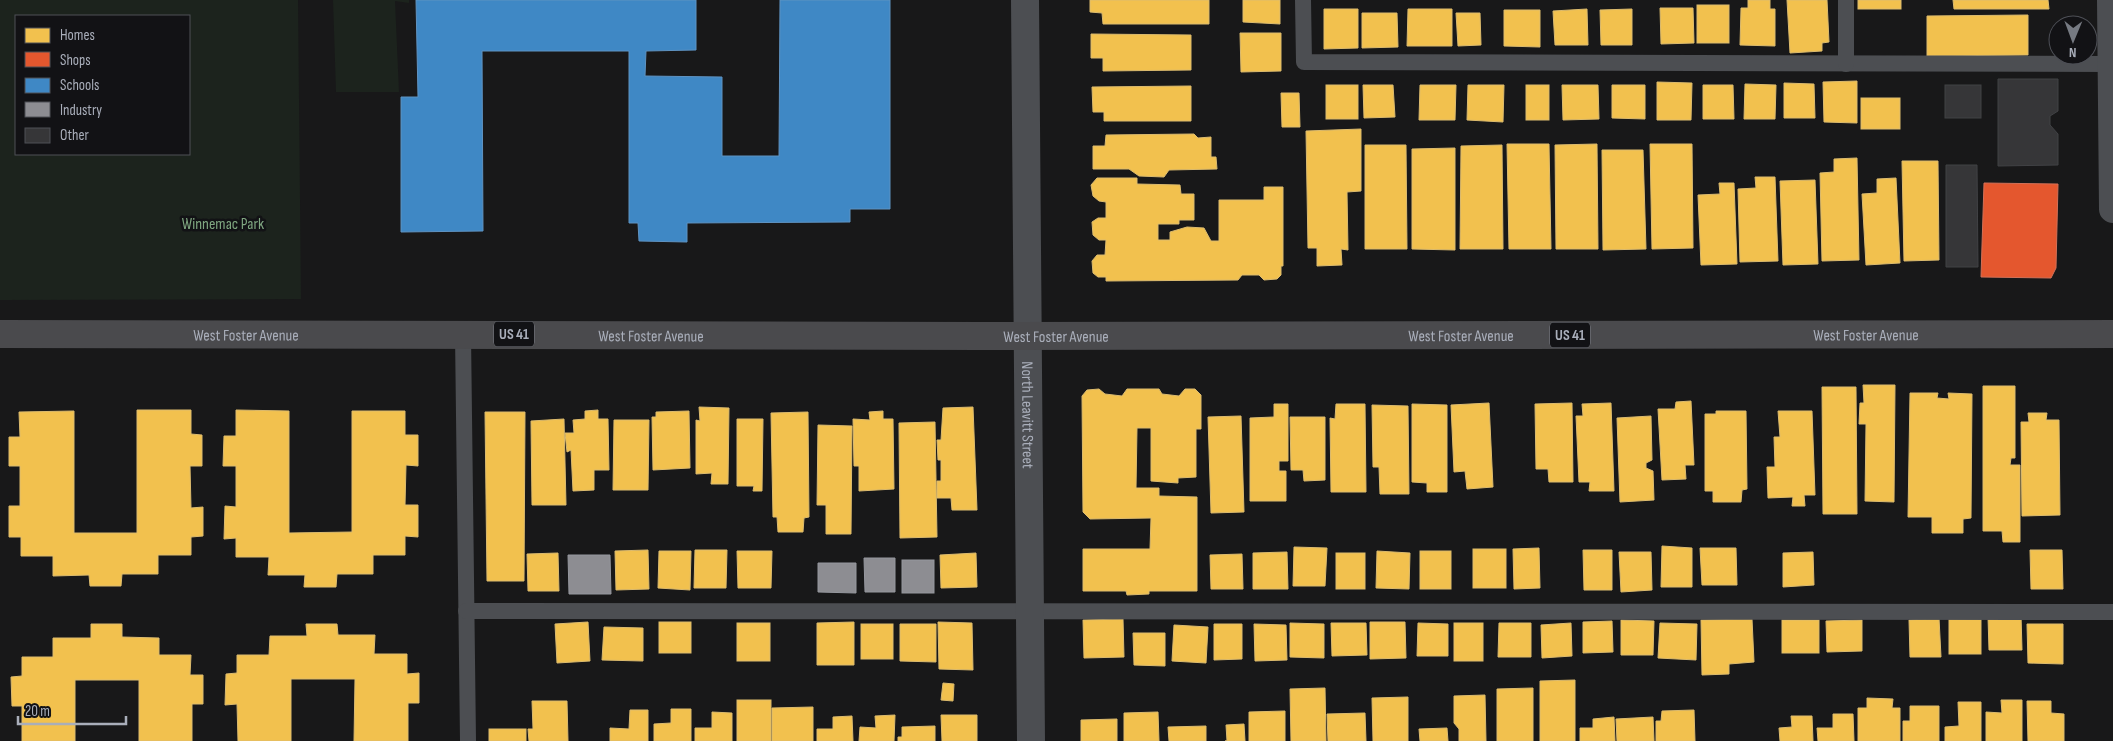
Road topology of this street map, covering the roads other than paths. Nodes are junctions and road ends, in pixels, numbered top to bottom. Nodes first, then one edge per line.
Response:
1 (1025, 0) edge
2 (1303, 0) edge
3 (1846, 0) edge
4 (2111, 0) edge
5 (1846, 64) junction
6 (2112, 64) edge
7 (2113, 209) edge
8 (0, 334) edge
9 (463, 334) junction
10 (2113, 334) edge
11 (1027, 336) junction
12 (466, 611) junction
13 (1030, 612) junction
14 (2113, 612) edge
15 (468, 741) edge
16 (1030, 741) edge

1 - 11 street, North Leavitt Street
2 - 5 lane
3 - 5 lane
4 - 6 street
5 - 6 lane
6 - 7 street
8 - 9 main road, West Foster Avenue / US 41
9 - 11 main road, West Foster Avenue / US 41
9 - 12 lane
10 - 11 main road, West Foster Avenue / US 41
11 - 13 street, North Leavitt Street
12 - 13 lane
12 - 15 lane
13 - 14 lane
13 - 16 street, North Leavitt Street

